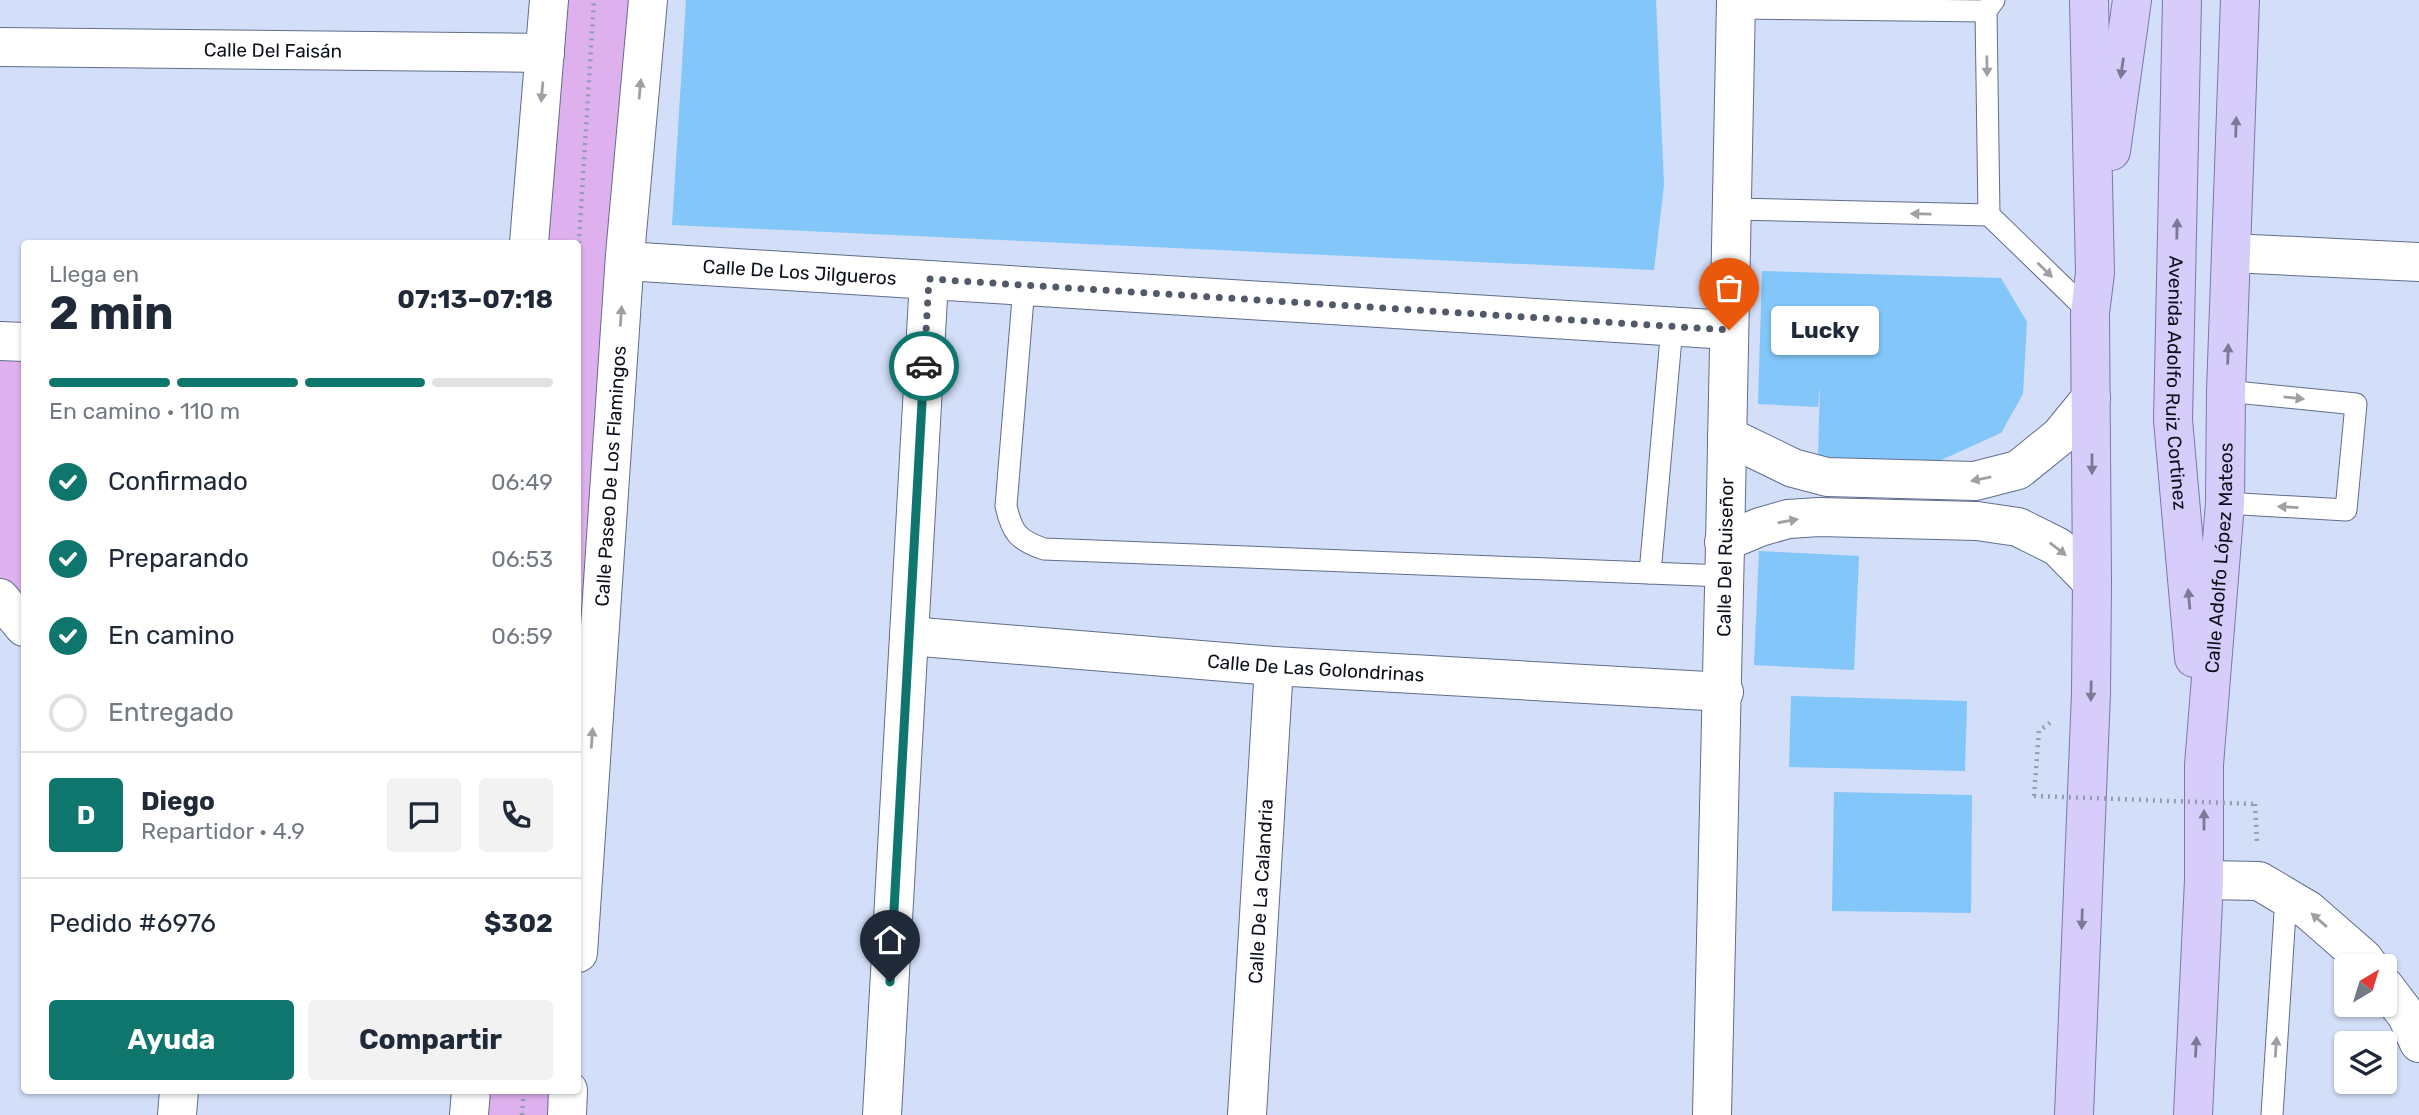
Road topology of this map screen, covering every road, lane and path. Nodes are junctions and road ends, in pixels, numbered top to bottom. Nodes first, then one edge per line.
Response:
1 (549, 0) edge
2 (594, 0) edge
3 (648, 0) edge
4 (2089, 0) edge
5 (2132, 0) edge
6 (2182, 0) edge
7 (2240, 0) edge
8 (1736, 4) edge
9 (1990, 5) edge
10 (0, 47) edge
11 (545, 53) junction
12 (1732, 209) junction
13 (1989, 215) junction
14 (529, 240) edge
15 (579, 240) edge
16 (2231, 253) junction
17 (625, 261) junction
18 (2419, 262) edge
19 (2095, 273) junction
20 (929, 279) junction
21 (1024, 286) junction
22 (2090, 313) junction
23 (1672, 327) junction
24 (1729, 330) junction
25 (0, 341) edge
26 (21, 342) edge
27 (2227, 391) junction
28 (2091, 398) junction
29 (1727, 436) junction
30 (2018, 470) junction
31 (2225, 503) junction
32 (2018, 527) junction
33 (1724, 559) junction
34 (1650, 573) junction
35 (2092, 582) junction
36 (0, 598) edge
37 (21, 623) edge
38 (909, 636) junction
39 (1275, 666) junction
40 (1724, 692) junction
41 (2039, 731) dead end
42 (2204, 765) junction
43 (2258, 855) dead end
44 (2204, 880) junction
45 (2286, 897) junction
46 (581, 909) edge
47 (2358, 954) edge
48 (2398, 1004) edge
49 (2419, 1043) edge
50 (178, 1094) edge
51 (471, 1094) edge
52 (524, 1094) edge
53 (568, 1094) edge
54 (177, 1115) edge
55 (469, 1115) edge
56 (522, 1115) edge
57 (567, 1115) edge
58 (882, 1115) edge
59 (1247, 1115) edge
60 (1712, 1115) edge
61 (2074, 1115) edge
62 (2193, 1115) edge
63 (2272, 1115) edge

1 - 11 street
2 - 15 path
17 -> 3 street, Calle Paseo De Los Flamingos
4 - 19 main road
5 -> 19 main road
42 -> 6 main road, Avenida Adolfo Ruiz Cortinez
16 -> 7 main road, Calle Adolfo López Mateos
8 - 9 lane
8 - 12 street, Calle Del Ruiseñor
9 -> 13 lane
10 - 11 street, Calle Del Faisán
11 -> 14 street
13 -> 12 lane
12 - 24 street, Calle Del Ruiseñor
13 -> 22 lane
16 - 18 street
27 -> 16 main road, Calle Adolfo López Mateos
17 - 20 street, Calle De Los Jilgueros
46 -> 17 street, Calle Paseo De Los Flamingos
19 - 22 main road
20 - 21 street, Calle De Los Jilgueros
20 - 38 street
21 - 23 street, Calle De Los Jilgueros
21 - 34 lane
22 - 28 main road
23 - 24 street, Calle De Los Jilgueros
23 - 34 lane
24 - 29 street, Calle Del Ruiseñor
25 - 26 street
27 - 31 main road, Calle Adolfo López Mateos
27 -> 31 lane
28 - 30 street
28 -> 35 main road
30 -> 29 street
29 - 33 street, Calle Del Ruiseñor
30 - 32 street
31 - 42 main road, Calle Adolfo López Mateos
33 -> 32 street
32 -> 35 street
33 - 34 lane
33 - 40 street, Calle Del Ruiseñor
35 -> 61 main road
36 - 37 street
38 - 39 street, Calle De Las Golondrinas
38 - 58 street
39 - 40 street, Calle De Las Golondrinas
39 - 59 street, Calle De La Calandria
40 - 60 street, Calle Del Ruiseñor
41 - 43 path, bridge
44 -> 42 main road, Calle Adolfo López Mateos
44 - 45 street
62 -> 44 main road, Calle Adolfo López Mateos
47 -> 45 street
63 -> 45 lane
48 - 49 street
50 - 54 street
51 - 55 street
52 - 56 path
53 - 57 street

